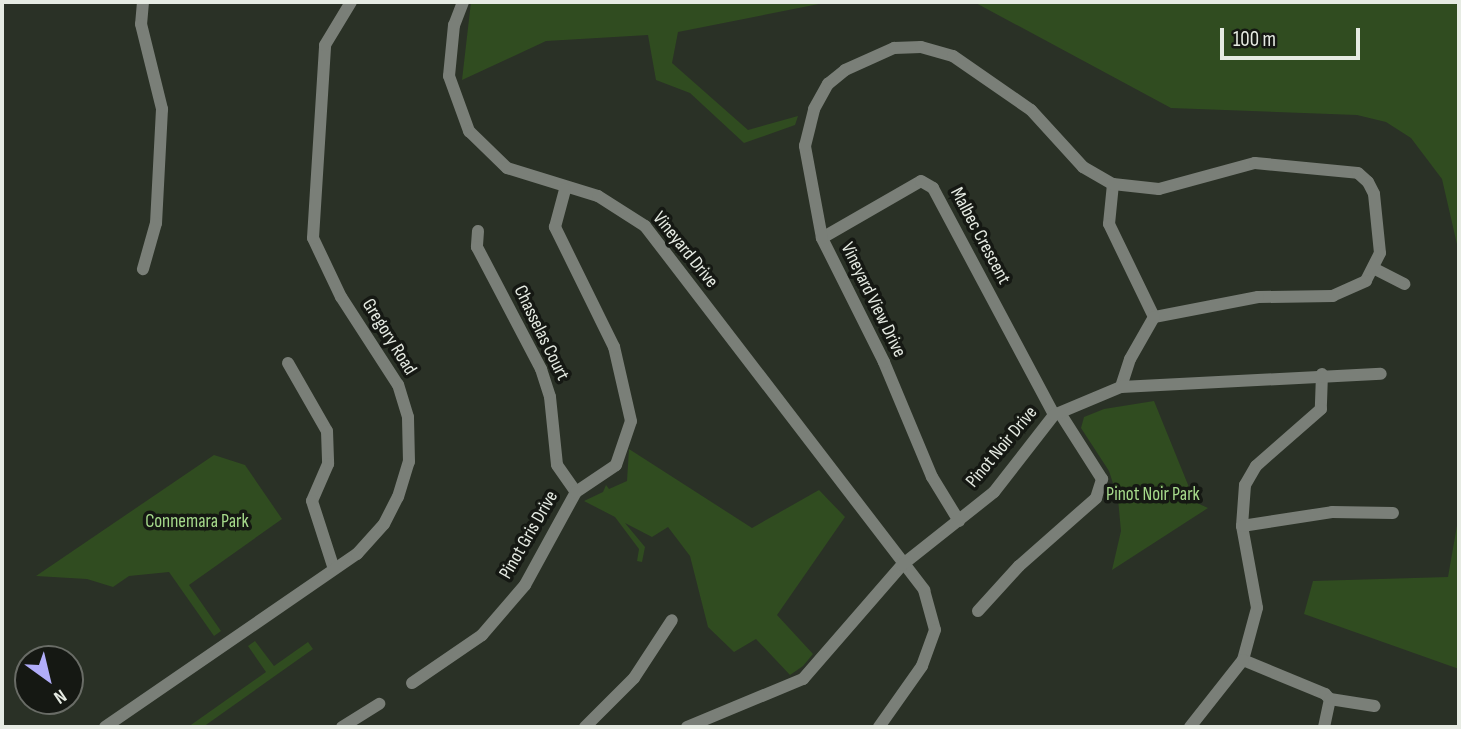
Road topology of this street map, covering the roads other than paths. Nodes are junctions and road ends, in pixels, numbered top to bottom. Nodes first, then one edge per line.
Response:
1 (143, 2) edge
2 (351, 2) edge
3 (463, 2) edge
4 (1113, 184) junction
5 (565, 189) junction
6 (478, 230) dead end
7 (822, 238) junction
8 (143, 269) dead end
9 (1375, 269) junction
10 (1404, 284) dead end
11 (1154, 317) junction
12 (288, 363) dead end
13 (1322, 374) junction
14 (1381, 374) dead end
15 (1121, 387) junction
16 (1057, 414) junction
17 (576, 492) junction
18 (1393, 513) dead end
19 (959, 521) junction
20 (1242, 526) junction
21 (902, 565) junction
22 (334, 569) junction
23 (978, 611) dead end
24 (672, 620) dead end
25 (1243, 660) junction
26 (412, 683) dead end
27 (1330, 699) junction
28 (379, 704) dead end
29 (1374, 706) dead end
30 (105, 727) edge
31 (342, 727) edge
32 (585, 727) edge
33 (687, 727) edge
34 (878, 727) edge
35 (1190, 727) edge
36 (1324, 727) edge

1 - 8 street
2 - 22 street, Gregory Road
3 - 5 street, Vineyard Drive
4 - 7 street, Vineyard View Drive
4 - 9 street, Vineyard View Drive
4 - 11 street
5 - 17 street, Pinot Gris Drive
5 - 21 street, Vineyard Drive
6 - 17 street, Chasselas Court
7 - 16 street, Malbec Crescent
7 - 19 street, Vineyard View Drive
9 - 10 street
9 - 11 street
11 - 15 street
12 - 22 street
13 - 14 street, Pinot Noir Drive
13 - 15 street, Pinot Noir Drive
13 - 20 street
15 - 16 street, Pinot Noir Drive
16 - 19 street, Pinot Noir Drive
16 - 23 street
17 - 26 street, Pinot Gris Drive
18 - 20 street
19 - 21 street, Pinot Noir Drive
20 - 25 street
21 - 33 street, Pinot Noir Drive
21 - 34 street, Vineyard Drive
22 - 30 street, Gregory Road
24 - 32 street
25 - 27 street
25 - 35 street
27 - 29 street
27 - 36 street
28 - 31 street

